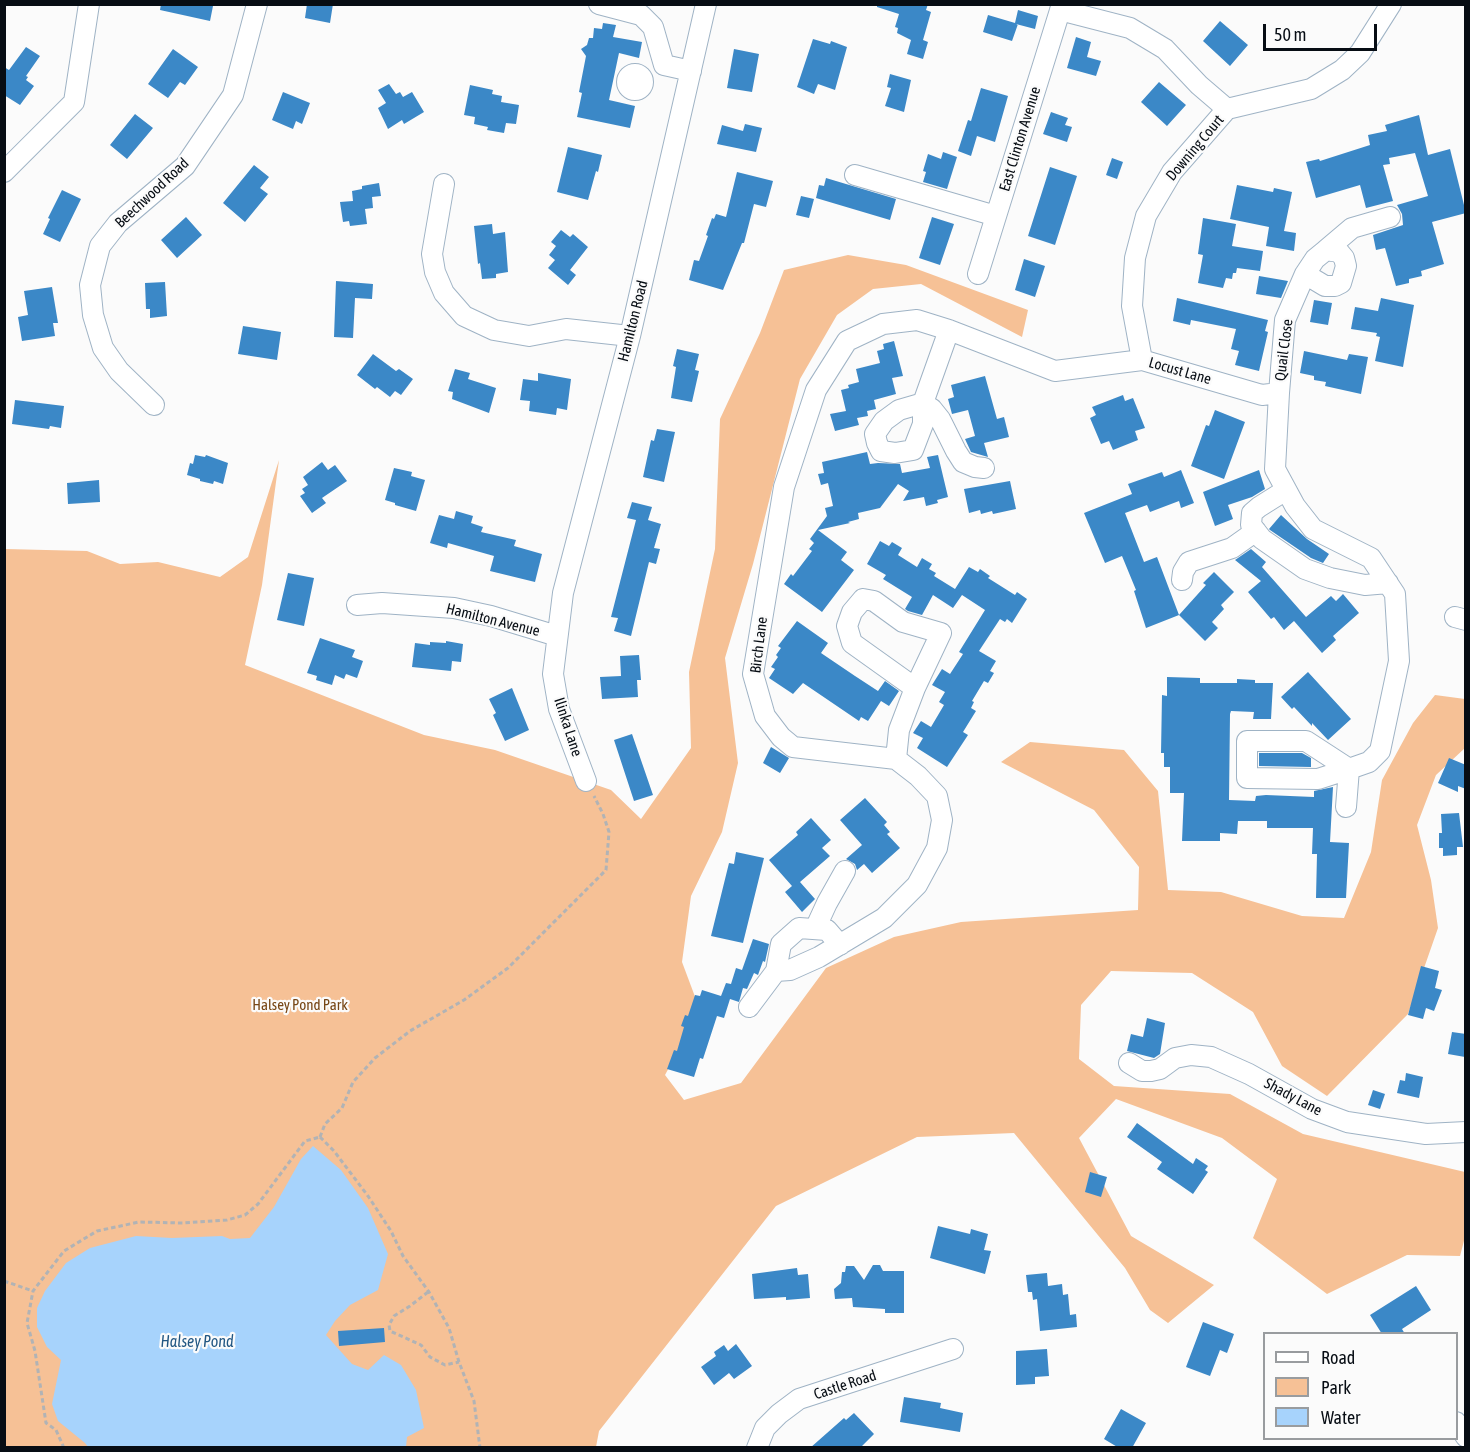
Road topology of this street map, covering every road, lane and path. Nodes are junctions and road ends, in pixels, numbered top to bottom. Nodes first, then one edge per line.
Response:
1 (89, 4) edge
2 (257, 4) edge
3 (599, 4) edge
4 (706, 4) edge
5 (1392, 4) edge
6 (1061, 7) edge
7 (664, 65) junction
8 (691, 71) junction
9 (640, 76) dead end
10 (1227, 109) junction
11 (4, 172) edge
12 (855, 175) dead end
13 (444, 184) dead end
14 (996, 216) junction
15 (1390, 217) dead end
16 (1326, 250) junction
17 (978, 274) dead end
18 (1305, 274) junction
19 (917, 320) joint
20 (949, 330) junction
21 (630, 336) junction
22 (1142, 360) junction
23 (1279, 393) junction
24 (154, 405) dead end
25 (984, 468) dead end
26 (1286, 490) junction
27 (1256, 531) junction
28 (1182, 580) dead end
29 (1388, 583) junction
30 (357, 605) dead end
31 (557, 636) junction
32 (915, 688) junction
33 (896, 759) junction
34 (1349, 769) junction
35 (586, 781) joint
36 (1346, 807) dead end
37 (845, 871) dead end
38 (815, 929) junction
39 (840, 945) junction
40 (776, 971) junction
41 (748, 1007) dead end
42 (1129, 1063) dead end
43 (1466, 1132) edge
44 (320, 1137) junction
45 (4, 1281) edge
46 (33, 1291) junction
47 (429, 1292) junction
48 (953, 1349) dead end
49 (459, 1362) junction
50 (64, 1448) edge
51 (480, 1448) edge
52 (757, 1448) edge

1 - 11 street
2 - 24 street, Beechwood Road
3 - 7 street
4 - 8 street, Hamilton Road
5 - 10 street, Downing Court
6 - 10 street, Downing Court
6 - 14 street, East Clinton Avenue
7 - 8 street
7 - 9 street
8 - 21 street, Hamilton Road
10 - 22 street, Downing Court
12 - 14 street
13 - 21 street
14 - 17 street, East Clinton Avenue
15 - 16 street, Quail Close
16 - 18 street, Quail Close
16 - 18 street
18 - 23 street, Quail Close
19 - 20 street, Locust Lane
19 - 33 street, Birch Lane
20 - 22 street, Locust Lane
20 - 25 street
21 - 31 street, Hamilton Road
22 - 23 street, Locust Lane
23 - 26 street
26 - 27 street
26 - 29 street
27 - 28 street
27 - 29 street
29 - 34 street
30 - 31 street, Hamilton Avenue
31 - 35 street, Ilinka Lane
32 - 32 street
32 - 33 street
33 - 39 street
34 - 34 street
34 - 36 street
35 - 44 path
37 - 38 street
38 - 39 street
38 - 40 street
39 - 40 street
40 - 41 street
42 - 43 street, Shady Lane
44 - 46 path
44 - 47 path
45 - 46 path
46 - 50 path
47 - 49 path
47 - 49 path
48 - 52 street, Castle Road
49 - 51 path

